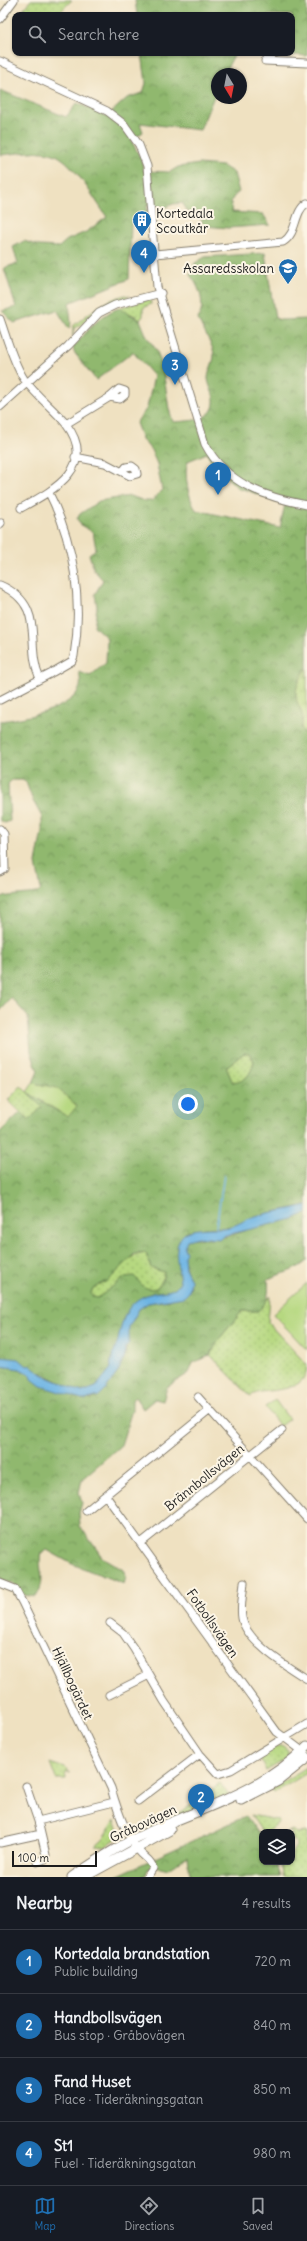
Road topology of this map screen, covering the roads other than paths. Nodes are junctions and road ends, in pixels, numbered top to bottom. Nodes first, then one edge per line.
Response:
1 (14, 0) edge
2 (0, 19) edge
3 (0, 61) edge
4 (266, 61) dead end
5 (307, 63) edge
6 (307, 203) edge
7 (155, 254) junction
8 (161, 293) junction
9 (0, 320) edge
10 (27, 383) junction
11 (110, 397) dead end
12 (0, 407) edge
13 (66, 424) junction
14 (75, 457) junction
15 (123, 471) dead end
16 (49, 493) junction
17 (307, 505) edge
18 (20, 508) dead end
19 (0, 585) edge
20 (40, 679) junction
21 (0, 700) edge
22 (0, 829) edge
23 (0, 872) edge
24 (198, 1397) dead end
25 (210, 1410) junction
26 (282, 1430) dead end
27 (250, 1456) junction
28 (106, 1496) junction
29 (86, 1511) dead end
30 (307, 1518) edge
31 (141, 1543) junction
32 (0, 1583) edge
33 (244, 1583) dead end
34 (110, 1623) dead end
35 (149, 1675) junction
36 (307, 1679) edge
37 (109, 1694) dead end
38 (307, 1724) edge
39 (283, 1738) junction
40 (306, 1752) edge
41 (200, 1754) junction
42 (26, 1786) dead end
43 (138, 1801) dead end
44 (114, 1802) junction
45 (38, 1821) junction
46 (41, 1834) junction
47 (0, 1843) edge
48 (134, 1843) junction
49 (37, 1862) dead end
50 (72, 1877) edge
51 (84, 1877) edge
52 (147, 1877) edge

1 - 2 street
3 - 7 street
4 - 5 street
6 - 7 street
7 - 8 street
8 - 10 street
8 - 17 street
9 - 10 street
10 - 12 street
10 - 13 street
11 - 13 street
13 - 14 street
14 - 15 street
14 - 16 street
16 - 18 street
16 - 20 street
19 - 20 street
20 - 21 street
22 - 23 street
24 - 25 street
25 - 27 street
25 - 28 street
26 - 27 street, Brännbollsvägen
27 - 30 street
27 - 31 street, Brännbollsvägen
28 - 29 street
28 - 31 street, Fotbollsvägen
31 - 39 street, Fotbollsvägen
32 - 44 street, Hjällbogärdet
33 - 36 street
34 - 35 street
35 - 37 street
35 - 41 street
38 - 39 street
39 - 40 street, Fotbollsvägen
39 - 41 street
40 - 48 main road, Gråbovägen
41 - 43 street
42 - 45 street
44 - 45 street
44 - 48 street, Hjällbogärdet
45 - 46 street
46 - 47 street
46 - 49 street
48 - 50 main road, Gråbovägen
48 - 51 main road, Gråbovägen
48 - 52 street, Hjällbogärdet

